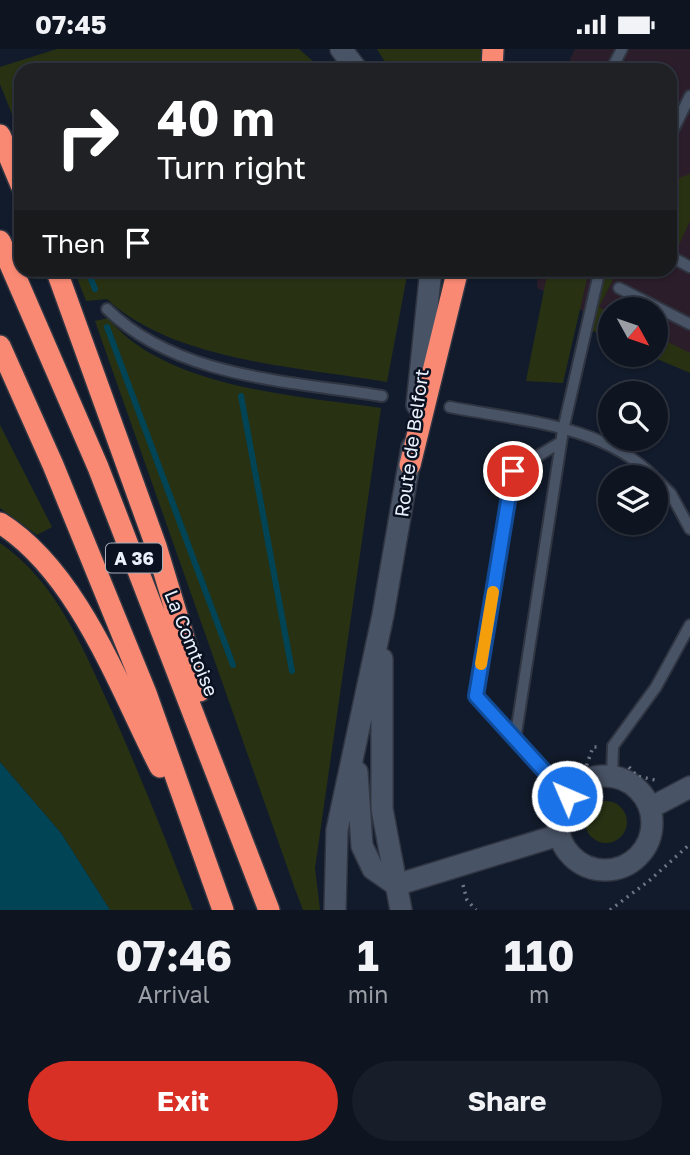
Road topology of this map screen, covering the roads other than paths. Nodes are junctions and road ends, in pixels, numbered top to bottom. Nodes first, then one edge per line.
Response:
1 (341, 49) edge
2 (352, 63) edge
3 (690, 96) edge
4 (677, 122) edge
5 (0, 135) edge
6 (14, 168) edge
7 (0, 241) edge
8 (690, 253) edge
9 (687, 265) edge
10 (14, 273) edge
11 (16, 277) edge
12 (59, 277) edge
13 (431, 277) edge
14 (456, 277) edge
15 (598, 277) edge
16 (620, 288) dead end
17 (107, 309) dead end
18 (690, 324) edge
19 (0, 346) edge
20 (382, 396) dead end
21 (450, 407) dead end
22 (563, 430) junction
23 (561, 442) junction
24 (410, 465) junction
25 (642, 465) edge
26 (668, 491) edge
27 (0, 523) edge
28 (690, 529) edge
29 (383, 615) junction
30 (690, 625) edge
31 (356, 731) junction
32 (515, 740) junction
33 (612, 777) junction
34 (690, 787) edge
35 (567, 796) junction
36 (650, 808) junction
37 (559, 835) junction
38 (196, 838) junction
39 (258, 879) junction
40 (396, 885) junction
41 (223, 910) edge
42 (269, 910) edge
43 (335, 910) edge
44 (401, 910) edge

1 - 2 main road
3 - 4 lane
5 - 6 highway
7 - 10 highway, La Comtoise / A 36
8 - 9 lane
11 - 39 highway, La Comtoise / A 36
12 - 39 highway
13 - 24 main road, Route de Belfort
14 - 24 highway
15 - 22 lane
16 - 18 lane
17 - 20 lane
19 - 38 highway, A 36
21 - 22 lane
22 - 23 lane
22 - 25 lane
23 - 32 lane
23 - 32 lane
24 - 29 main road, Route de Belfort
26 - 28 lane
27 - 38 highway
29 - 31 main road, Route de Belfort
29 - 40 main road, Route de Belfort
30 - 33 lane
31 - 40 main road
31 - 43 main road, Route de Belfort
32 - 35 lane
33 - 35 main road
33 - 36 main road
34 - 36 main road
35 - 37 main road
36 - 37 main road
37 - 40 main road
38 - 41 highway, A 36
39 - 42 highway, La Comtoise / A 36
40 - 44 main road, Route de Belfort

